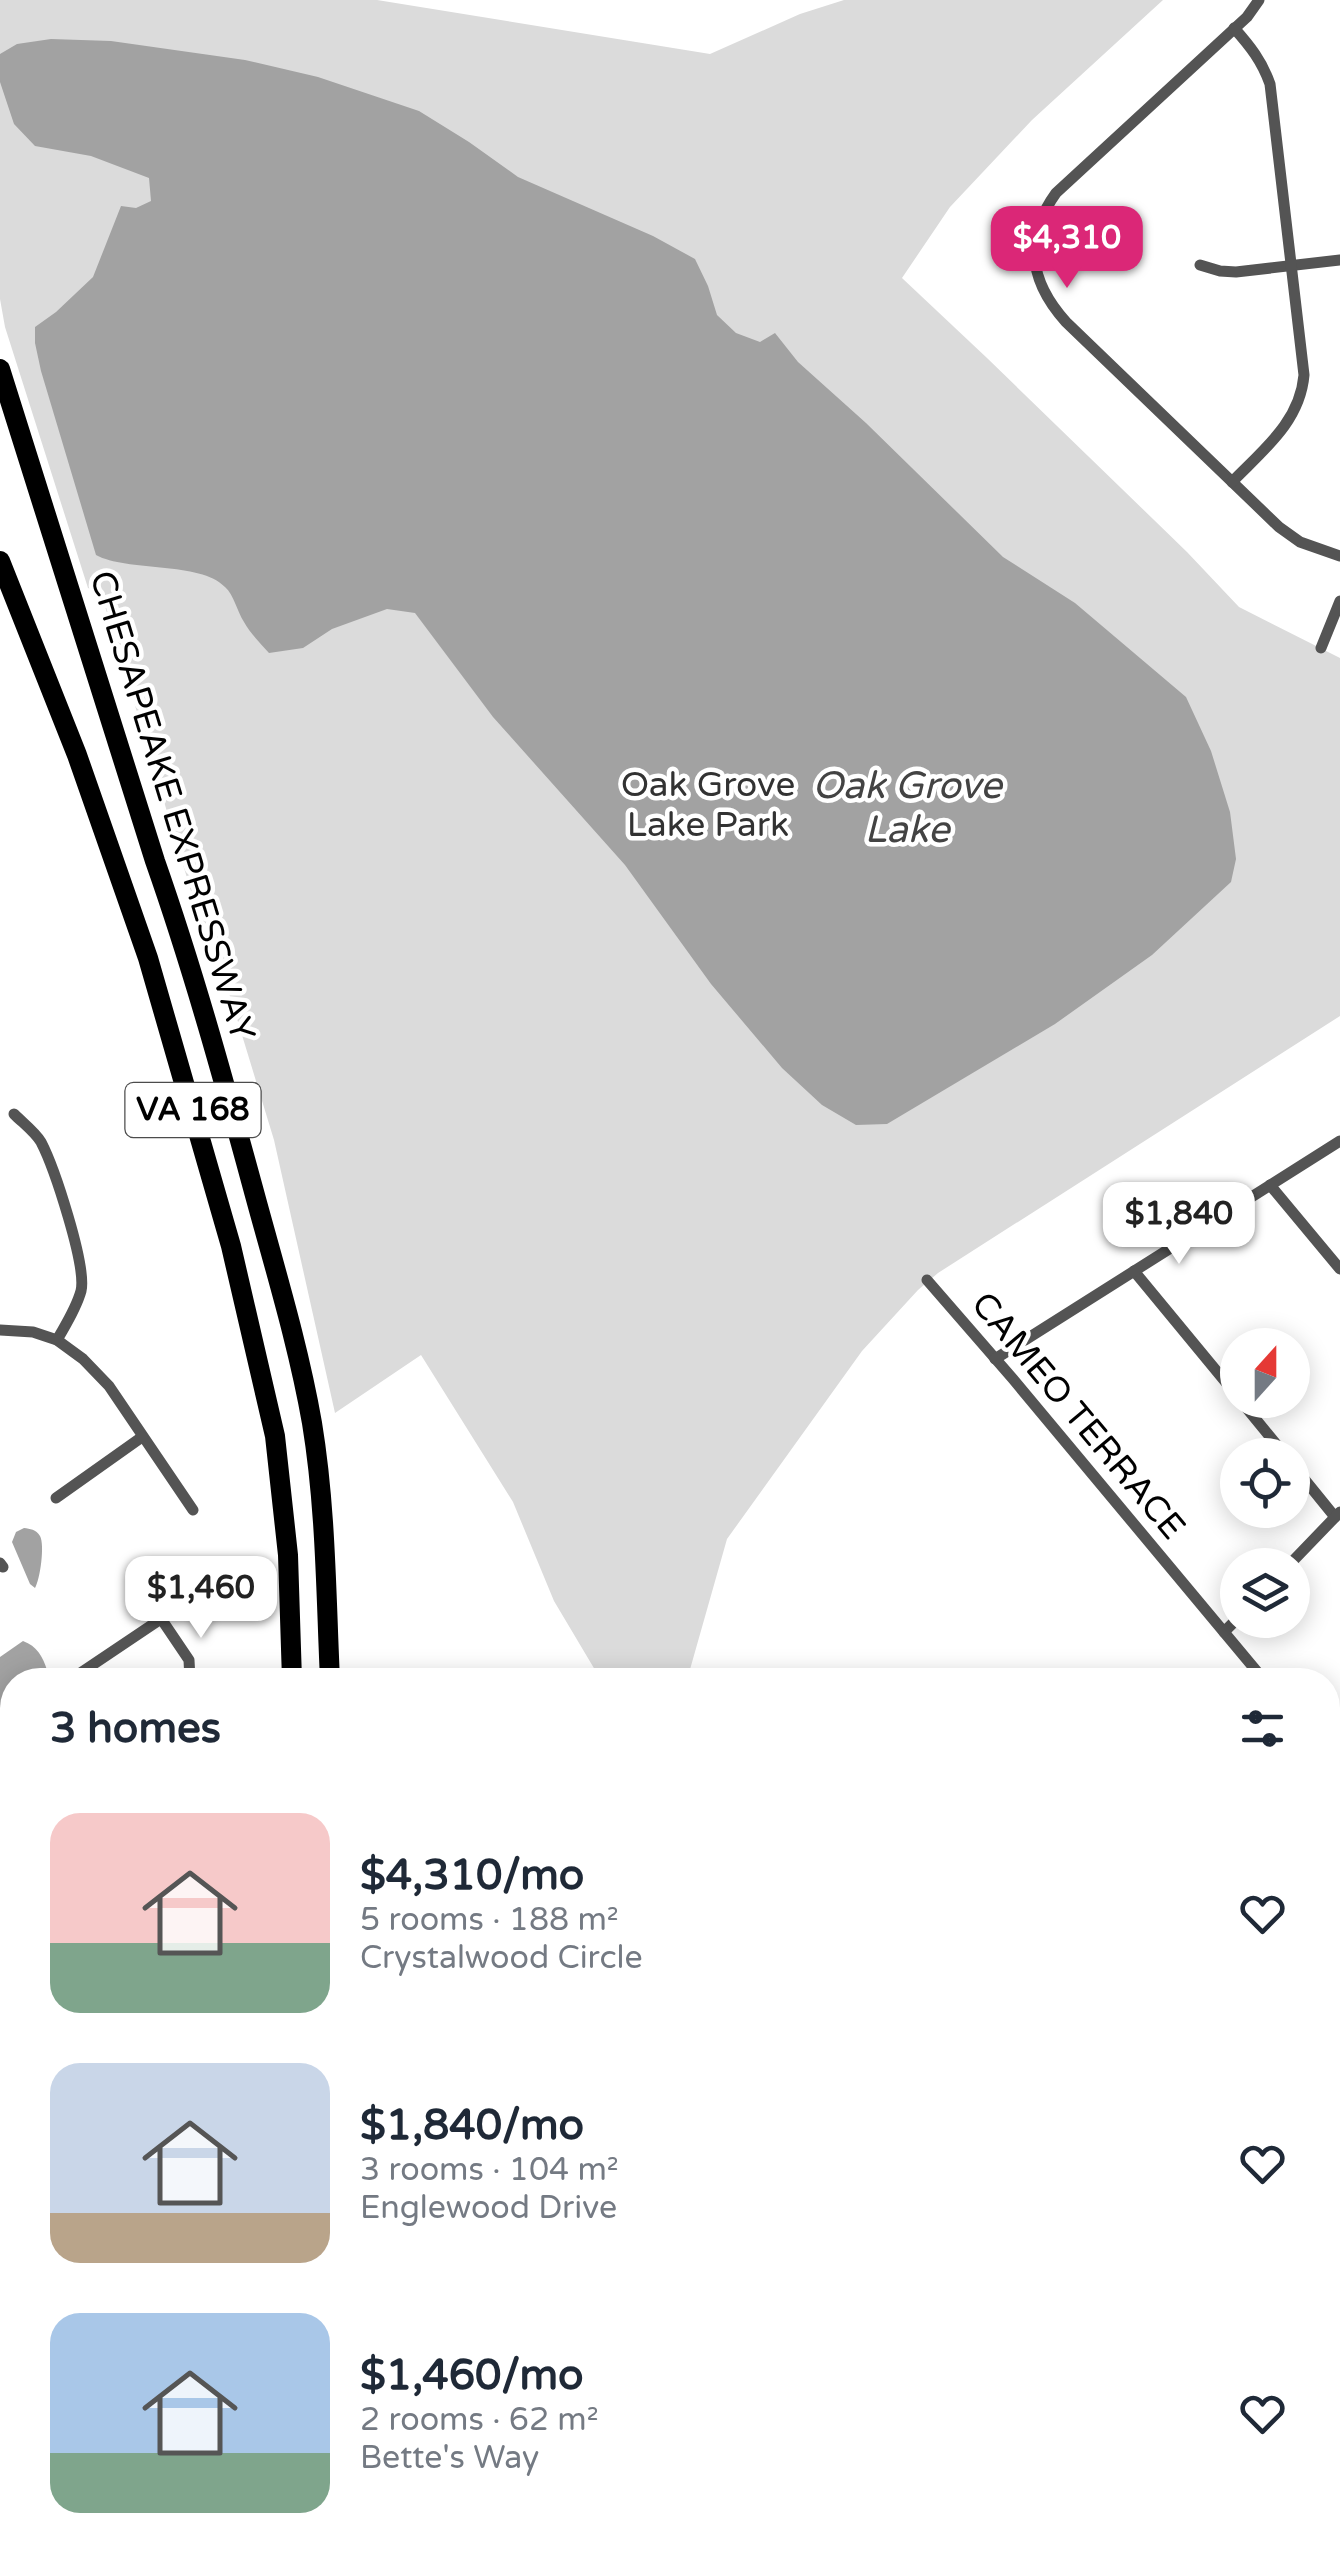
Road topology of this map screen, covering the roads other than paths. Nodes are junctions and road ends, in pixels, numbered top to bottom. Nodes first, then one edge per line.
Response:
1 (1260, 0) edge
2 (1234, 28) junction
3 (1340, 260) edge
4 (1200, 265) dead end
5 (1292, 265) junction
6 (0, 370) edge
7 (1232, 482) junction
8 (1340, 556) edge
9 (0, 561) edge
10 (1340, 600) edge
11 (1321, 648) dead end
12 (14, 1114) dead end
13 (1340, 1141) edge
14 (1270, 1185) junction
15 (1340, 1269) edge
16 (1134, 1272) junction
17 (927, 1280) dead end
18 (0, 1330) edge
19 (57, 1340) junction
20 (996, 1359) junction
21 (1220, 1377) edge
22 (1254, 1418) edge
23 (142, 1437) junction
24 (1271, 1438) edge
25 (1310, 1484) edge
26 (56, 1498) dead end
27 (193, 1510) dead end
28 (1338, 1514) edge
29 (1305, 1548) edge
30 (198, 1594) dead end
31 (162, 1620) junction
32 (1220, 1627) edge
33 (1229, 1638) edge
34 (88, 1668) edge
35 (189, 1668) edge
36 (292, 1668) edge
37 (329, 1668) edge
38 (1254, 1668) edge

1 - 2 street
2 - 5 street
2 - 7 street
3 - 5 street
4 - 5 street
5 - 7 street
6 - 37 highway, CHESAPEAKE EXPRESSWAY / VA 168
7 - 8 street
9 - 36 highway, CHESAPEAKE EXPRESSWAY / VA 168
10 - 11 street
12 - 19 street
13 - 14 street
14 - 15 street
14 - 16 street
16 - 20 street
16 - 21 street
17 - 20 street, CAMEO TERRACE
18 - 19 street
19 - 23 street
20 - 32 street, CAMEO TERRACE
22 - 24 street
23 - 26 street
23 - 27 street
25 - 28 street
28 - 29 street
30 - 31 street
31 - 34 street
31 - 35 street
33 - 38 street, CAMEO TERRACE

